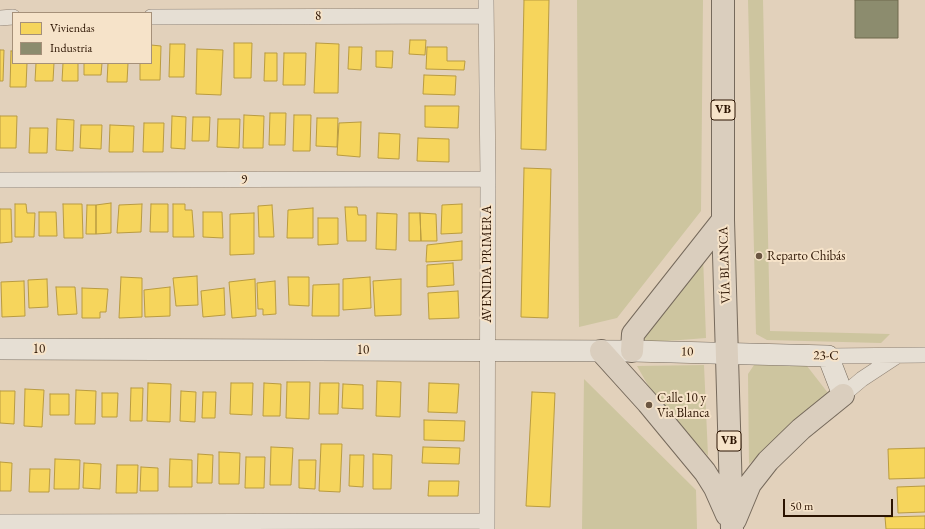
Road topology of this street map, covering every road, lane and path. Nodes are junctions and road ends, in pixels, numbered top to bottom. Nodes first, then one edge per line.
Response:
1 (486, 0) edge
2 (722, 0) edge
3 (486, 16) junction
4 (152, 17) edge
5 (0, 18) edge
6 (12, 18) edge
7 (488, 179) junction
8 (0, 180) edge
9 (723, 220) junction
10 (0, 349) edge
11 (487, 350) junction
12 (632, 350) junction
13 (601, 351) junction
14 (727, 353) junction
15 (925, 355) edge
16 (828, 356) junction
17 (897, 356) junction
18 (843, 395) junction
19 (0, 522) edge
20 (487, 525) edge
21 (732, 529) edge

1 - 3 street, AVENIDA PRIMERA
2 - 9 main road, VÍA BLANCA / VB
3 - 4 street, 8
3 - 7 street, AVENIDA PRIMERA
5 - 6 street
7 - 8 street, 9
7 - 11 street, AVENIDA PRIMERA
9 - 12 main road
9 - 14 main road, VÍA BLANCA / VB
10 - 11 street, 10
11 - 13 street, 10
11 - 20 street, AVENIDA PRIMERA
12 - 13 street, 10
12 - 14 street, 10
13 - 21 main road
14 - 16 street, 23-C
14 - 21 main road, VÍA BLANCA / VB
15 - 17 street, 23-C
16 - 17 street, 23-C
16 - 18 street
17 - 18 street
18 - 21 main road
19 - 20 street

